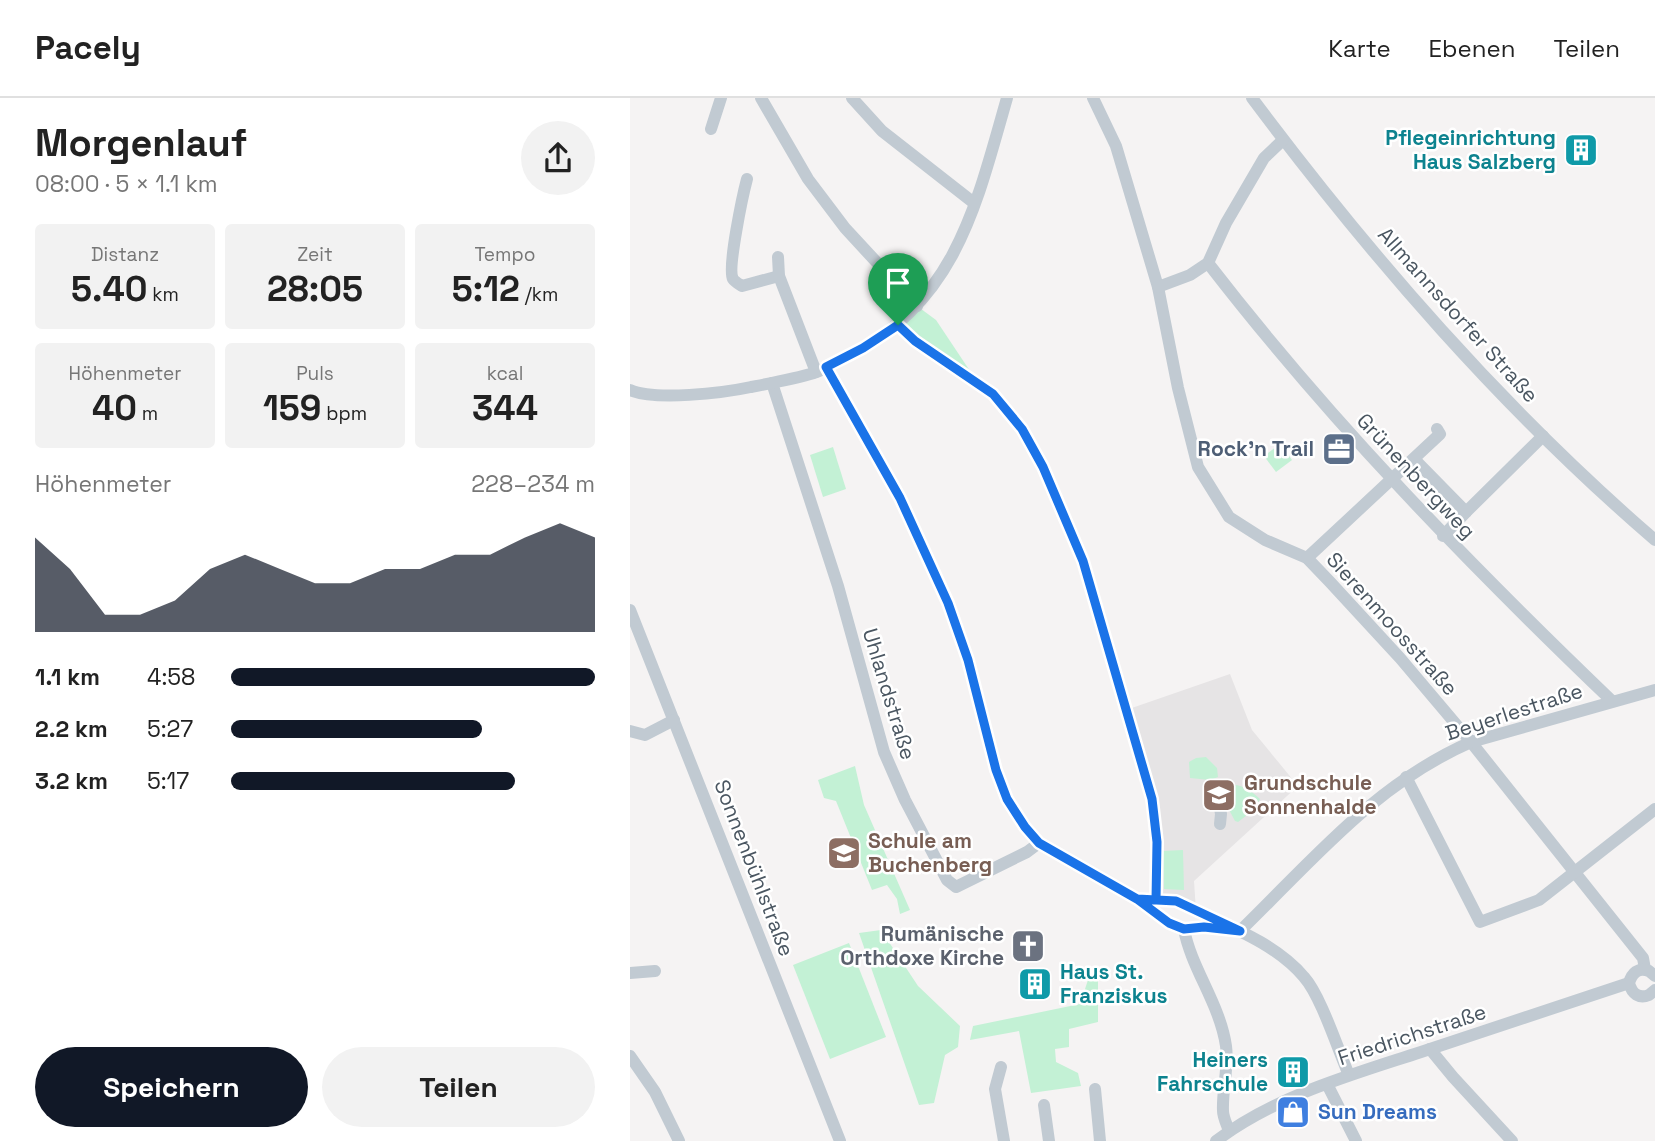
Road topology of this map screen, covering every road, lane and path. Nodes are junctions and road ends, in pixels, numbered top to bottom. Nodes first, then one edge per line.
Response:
1 (721, 98) edge
2 (761, 98) edge
3 (852, 98) edge
4 (1007, 98) edge
5 (1093, 98) edge
6 (1253, 98) edge
7 (711, 129) dead end
8 (1283, 140) junction
9 (747, 179) dead end
10 (974, 202) junction
11 (778, 257) dead end
12 (1208, 263) junction
13 (779, 276) junction
14 (1158, 287) junction
15 (917, 306) junction
16 (898, 325) junction
17 (821, 370) junction
18 (772, 383) junction
19 (630, 390) edge
20 (1437, 429) dead end
21 (1543, 436) junction
22 (1414, 459) junction
23 (1391, 480) junction
24 (1466, 512) junction
25 (1443, 536) junction
26 (1655, 540) edge
27 (1307, 558) junction
28 (630, 610) edge
29 (1655, 690) edge
30 (1612, 701) junction
31 (674, 720) junction
32 (630, 731) edge
33 (1471, 742) junction
34 (1406, 777) junction
35 (1218, 796) dead end
36 (1655, 810) edge
37 (1220, 824) dead end
38 (1039, 843) junction
39 (1575, 871) junction
40 (1137, 899) junction
41 (1156, 900) junction
42 (1184, 929) junction
43 (1240, 931) junction
44 (655, 971) dead end
45 (1651, 971) edge
46 (630, 973) edge
47 (1629, 983) junction
48 (1655, 990) edge
49 (1430, 1049) junction
50 (630, 1056) edge
51 (1001, 1067) dead end
52 (1349, 1075) junction
53 (1327, 1084) junction
54 (1095, 1089) dead end
55 (1044, 1105) dead end
56 (1229, 1131) junction
57 (1350, 1139) edge
58 (679, 1141) edge
59 (840, 1141) edge
60 (1004, 1141) edge
61 (1049, 1141) edge
62 (1100, 1141) edge
63 (1216, 1141) edge
64 (1512, 1141) edge

1 - 7 street
2 - 15 street
3 - 10 street
4 - 10 street
5 - 14 street, Sierenmoosstraße
6 - 8 street, Allmannsdorfer Straße
8 - 12 street
8 - 21 street, Allmannsdorfer Straße
9 - 13 street
10 - 15 street
11 - 13 street
12 - 14 street
12 - 23 street, Grünenbergweg
13 - 17 street
14 - 27 street, Sierenmoosstraße
15 - 16 street
16 - 17 street
16 - 41 street
17 - 18 street
17 - 38 street
18 - 19 street
18 - 38 street, Uhlandstraße
20 - 22 street
21 - 24 street
21 - 26 street, Allmannsdorfer Straße
22 - 23 street
22 - 24 street
23 - 25 street, Grünenbergweg
23 - 27 street
24 - 25 street
25 - 30 street, Grünenbergweg
27 - 33 street, Sierenmoosstraße
28 - 31 street, Sonnenbühlstraße
29 - 30 street, Beyerlestraße
30 - 33 street, Beyerlestraße
31 - 32 street
31 - 59 street, Sonnenbühlstraße
33 - 34 street, Beyerlestraße
33 - 39 street, Sierenmoosstraße
34 - 39 street
34 - 43 street, Beyerlestraße
35 - 37 street
36 - 39 street
38 - 40 street
39 - 45 street, Sierenmoosstraße
40 - 41 street
40 - 42 street
41 - 43 street
42 - 43 street
42 - 56 street
43 - 52 street
44 - 46 street
45 - 47 street, Friedrichstraße
47 - 48 street
47 - 49 street, Friedrichstraße
49 - 52 street, Friedrichstraße
49 - 64 street
50 - 58 street
51 - 60 street
52 - 53 street, Friedrichstraße
53 - 56 street, Friedrichstraße
53 - 57 street
54 - 62 street
55 - 61 street
56 - 63 street, Friedrichstraße

